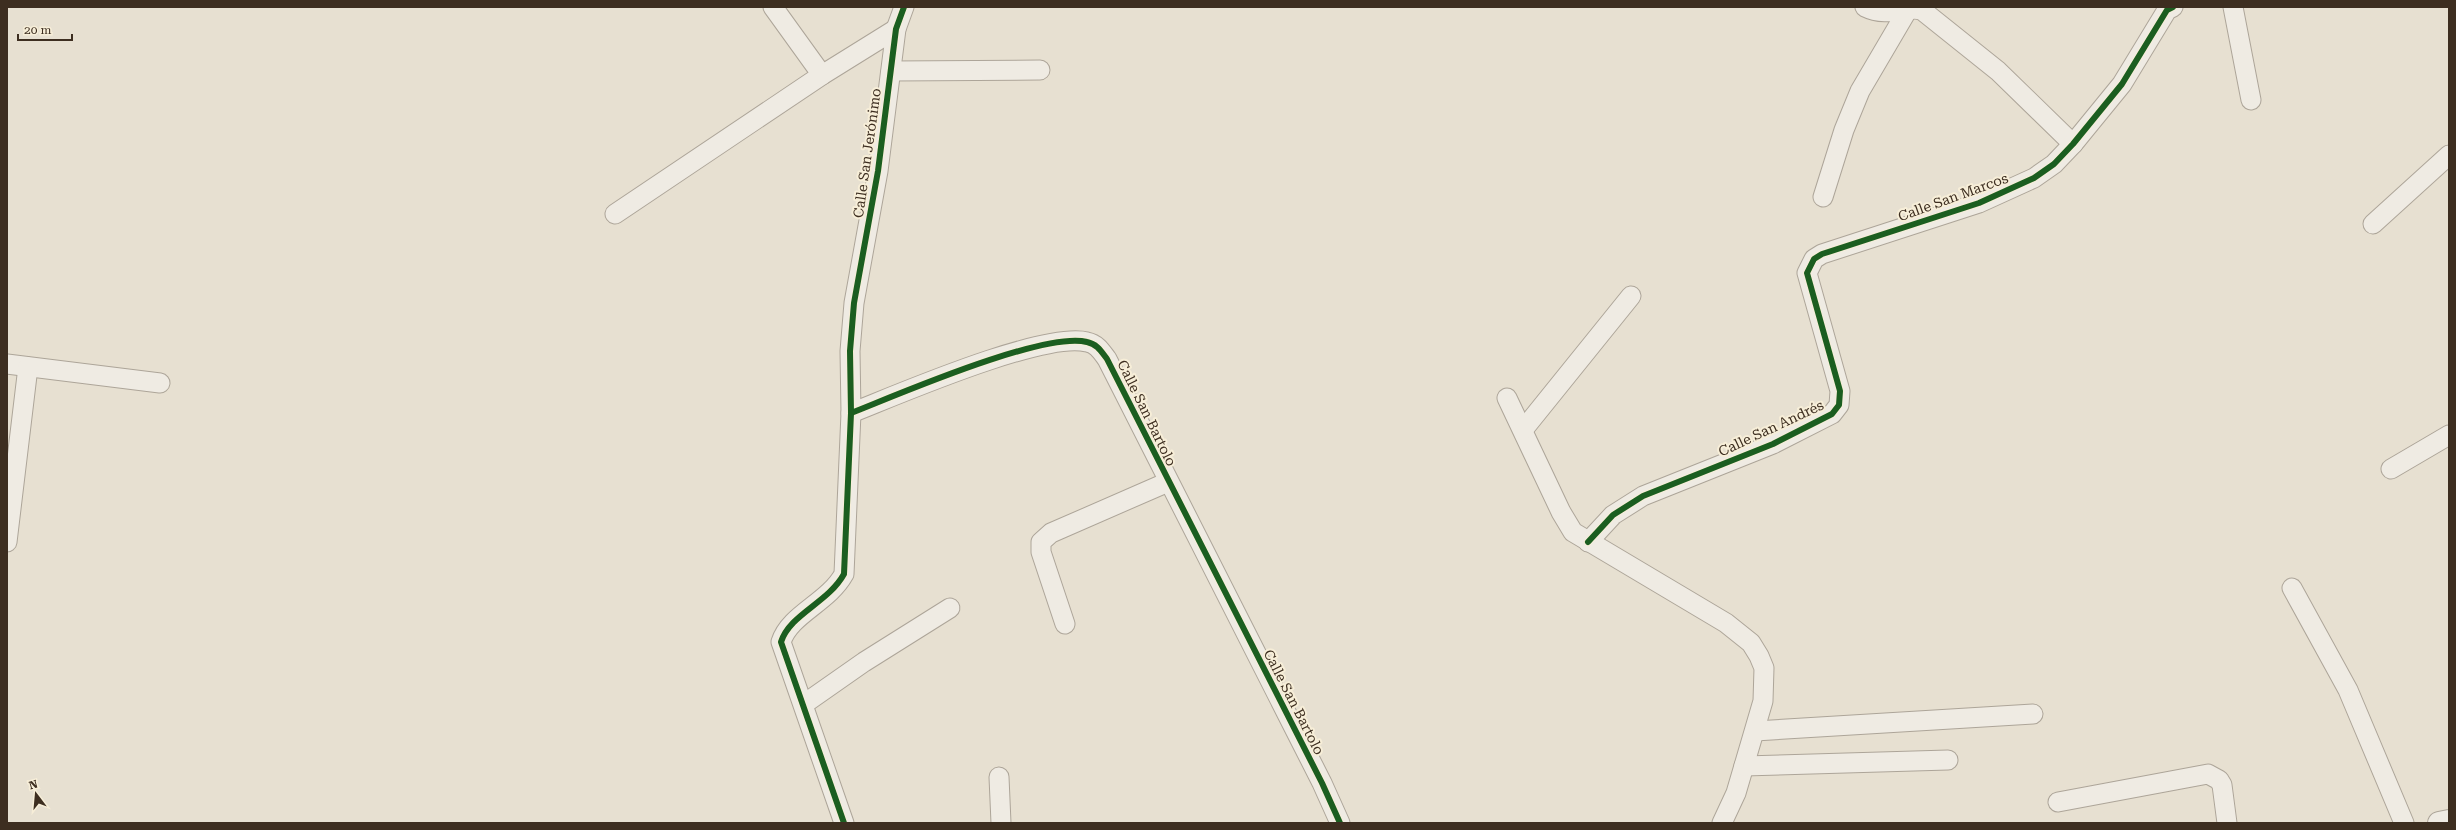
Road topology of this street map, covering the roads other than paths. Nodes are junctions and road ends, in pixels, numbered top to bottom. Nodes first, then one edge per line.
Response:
1 (773, 7) edge
2 (904, 7) edge
3 (1865, 7) edge
4 (2172, 7) edge
5 (2233, 7) edge
6 (1907, 10) junction
7 (896, 29) junction
8 (1040, 70) dead end
9 (891, 71) junction
10 (822, 75) junction
11 (2251, 100) dead end
12 (2073, 144) junction
13 (2449, 155) edge
14 (1823, 197) dead end
15 (615, 214) dead end
16 (2373, 224) dead end
17 (1809, 266) joint
18 (1631, 296) dead end
19 (7, 364) edge
20 (28, 367) junction
21 (160, 383) dead end
22 (1507, 398) dead end
23 (851, 413) junction
24 (1523, 430) junction
25 (2449, 436) edge
26 (2391, 469) dead end
27 (1168, 482) junction
28 (7, 542) edge
29 (1588, 542) junction
30 (2292, 588) dead end
31 (950, 608) dead end
32 (1065, 624) dead end
33 (804, 704) junction
34 (2033, 714) dead end
35 (1755, 731) junction
36 (1948, 760) dead end
37 (1744, 766) junction
38 (999, 777) dead end
39 (2058, 802) dead end
40 (2449, 820) edge
41 (844, 823) edge
42 (1001, 823) edge
43 (1340, 823) edge
44 (1722, 823) edge
45 (2227, 823) edge
46 (2404, 823) edge
47 (2439, 823) edge

1 - 10 street
2 - 7 street, Calle San Jerónimo
3 - 6 street
4 - 12 street, Calle San Marcos
5 - 11 street
6 - 12 street
6 - 14 street
7 - 9 street, Calle San Jerónimo
7 - 10 street
8 - 9 street
9 - 23 street, Calle San Jerónimo
10 - 15 street
12 - 17 street, Calle San Marcos
13 - 16 street
17 - 29 street, Calle San Andrés
18 - 24 street
19 - 20 street
20 - 21 street
20 - 28 street
22 - 24 street
23 - 27 street, Calle San Bartolo
23 - 33 street
24 - 29 street
25 - 26 street
27 - 32 street
27 - 43 street, Calle San Bartolo
29 - 35 street
30 - 46 street
31 - 33 street
33 - 41 street
34 - 35 street
35 - 37 street
36 - 37 street
37 - 44 street
38 - 42 street
39 - 45 street
40 - 47 street

